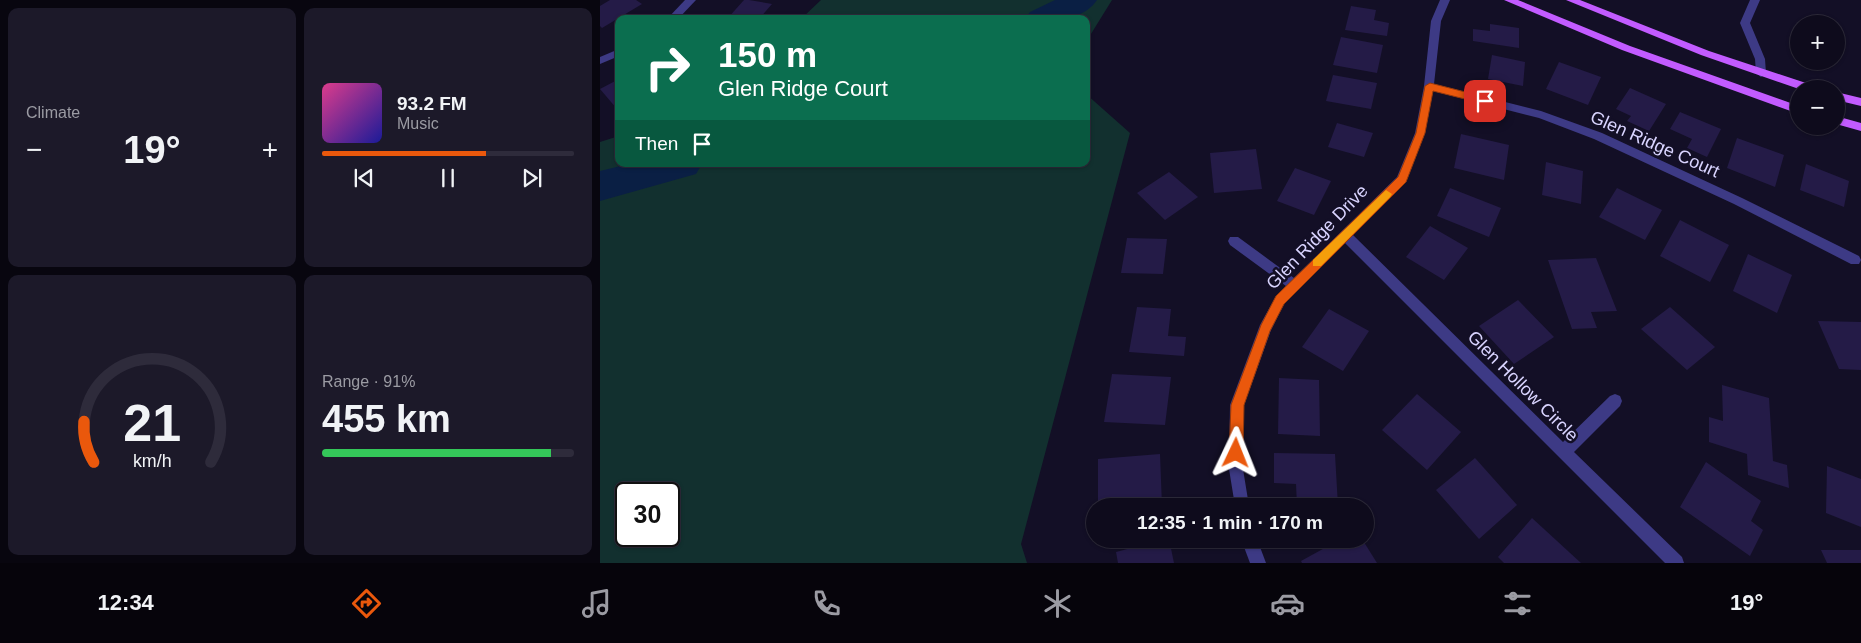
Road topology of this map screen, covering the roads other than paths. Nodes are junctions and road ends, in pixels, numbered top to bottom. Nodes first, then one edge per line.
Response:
1 (691, 0) edge
2 (1445, 0) edge
3 (1508, 0) edge
4 (1571, 0) edge
5 (1755, 0) edge
6 (676, 15) edge
7 (615, 54) edge
8 (600, 61) edge
9 (1761, 73) junction
10 (1790, 82) edge
11 (1430, 86) junction
12 (1845, 98) edge
13 (1861, 102) edge
14 (1790, 107) edge
15 (1845, 123) edge
16 (1861, 127) edge
17 (1345, 235) junction
18 (1234, 241) dead end
19 (1855, 260) dead end
20 (1295, 285) junction
21 (1615, 401) dead end
22 (1563, 452) junction
23 (1241, 498) edge
24 (1252, 548) edge
25 (1258, 563) edge
26 (1676, 563) edge

1 - 6 street
2 - 11 street, Glen Ridge Drive
3 - 14 main road
4 - 9 main road
5 - 9 street
7 - 8 street
9 - 10 main road
11 - 17 street, Glen Ridge Drive
11 - 19 street, Glen Ridge Court
12 - 13 main road
15 - 16 main road
17 - 20 street, Glen Ridge Drive
17 - 22 street, Glen Hollow Circle
18 - 20 street
20 - 23 street, Glen Ridge Drive
21 - 22 street
22 - 26 street, Glen Hollow Circle
24 - 25 street

